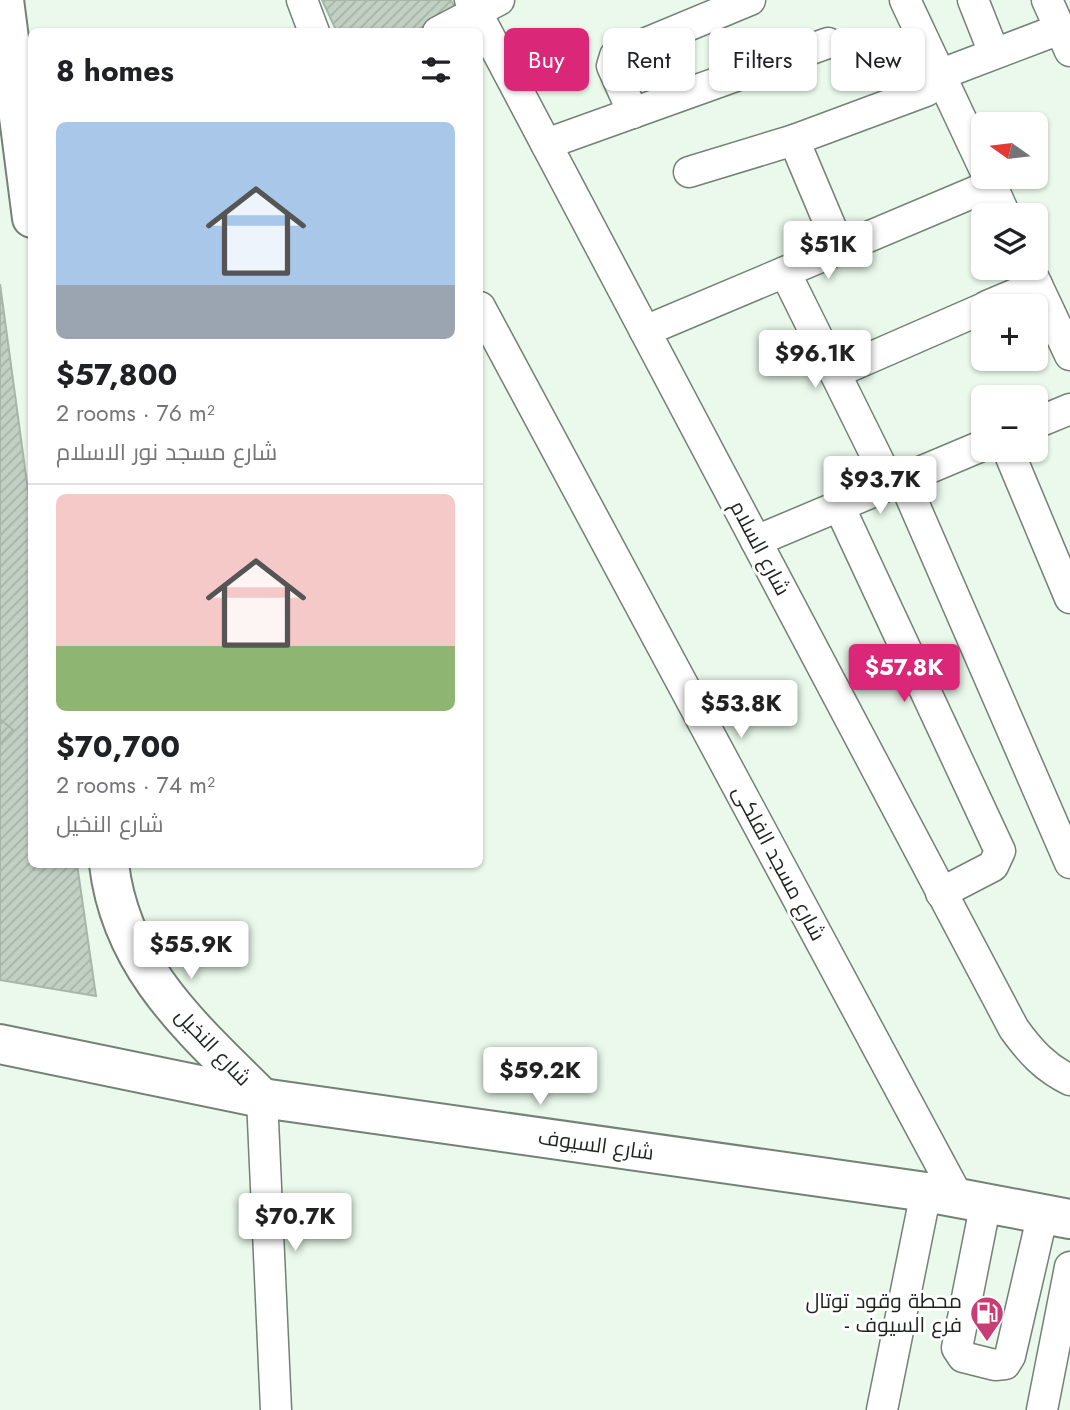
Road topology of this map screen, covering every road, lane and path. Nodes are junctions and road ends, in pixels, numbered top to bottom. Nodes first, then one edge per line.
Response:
1 (4, 0) edge
2 (302, 0) edge
3 (750, 0) edge
4 (905, 0) edge
5 (973, 0) edge
6 (1046, 0) edge
7 (481, 4) edge
8 (312, 28) edge
9 (444, 28) edge
10 (1065, 40) edge
11 (828, 43) dead end
12 (994, 53) junction
13 (942, 77) junction
14 (633, 113) junction
15 (794, 140) junction
16 (971, 141) edge
17 (546, 144) junction
18 (689, 172) dead end
19 (971, 185) edge
20 (28, 187) edge
21 (840, 249) junction
22 (785, 272) junction
23 (1027, 280) edge
24 (1035, 280) edge
25 (1005, 294) edge
26 (483, 313) edge
27 (971, 313) edge
28 (645, 331) junction
29 (1070, 355) edge
30 (835, 373) junction
31 (1070, 409) edge
32 (1048, 418) edge
33 (971, 450) edge
34 (1013, 462) edge
35 (896, 482) junction
36 (839, 506) junction
37 (756, 541) junction
38 (1070, 598) edge
39 (1070, 863) edge
40 (110, 868) edge
41 (941, 893) junction
42 (0, 1044) edge
43 (1070, 1080) edge
44 (262, 1098) junction
45 (957, 1197) junction
46 (1057, 1216) edge
47 (1070, 1267) edge
48 (276, 1410) edge
49 (882, 1410) edge
50 (1042, 1410) edge

1 - 20 main road
2 - 8 street
3 - 14 street
4 - 13 street
5 - 12 street
6 - 10 street
7 - 9 street
7 - 17 street, شارع السلام
10 - 12 street
11 - 14 street
12 - 13 street
13 - 15 street
13 - 16 street
14 - 17 street
15 - 18 street
15 - 21 street
17 - 28 street, شارع السلام
19 - 21 street
21 - 22 street
22 - 28 street
22 - 30 street
23 - 25 street
24 - 29 street
26 - 45 street, شارع مسجد الفلكى
27 - 30 street
28 - 37 street, شارع السلام
30 - 35 street
31 - 32 street
33 - 35 street
34 - 38 street
35 - 36 street
35 - 39 street
36 - 37 street
36 - 41 street
37 - 41 street, شارع السلام
40 - 44 main road, شارع النخيل
41 - 43 street, شارع السلام
42 - 44 main road, شارع السيوف
44 - 45 main road, شارع السيوف
44 - 48 street, شارع النخيل
45 - 46 main road, شارع السيوف
45 - 46 street
45 - 49 street
47 - 50 street

